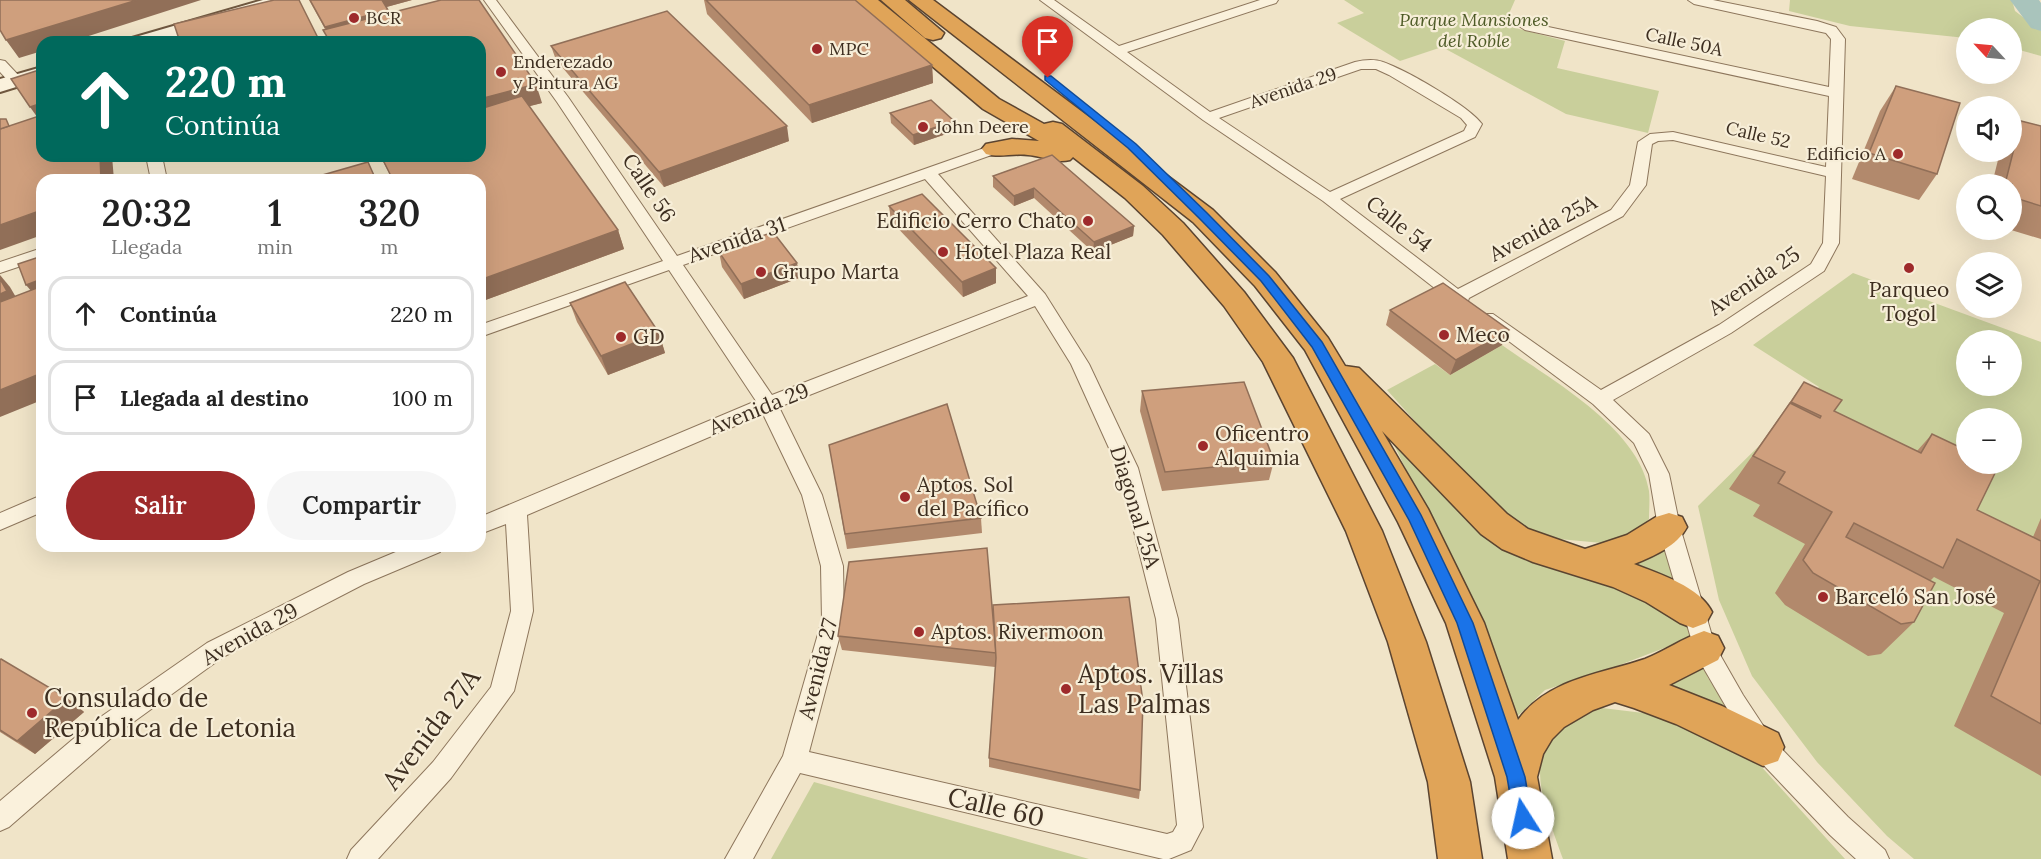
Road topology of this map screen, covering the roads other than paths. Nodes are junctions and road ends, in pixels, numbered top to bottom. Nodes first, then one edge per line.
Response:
1 (252, 0) edge
2 (267, 0) edge
3 (283, 0) edge
4 (294, 0) edge
5 (490, 0) edge
6 (865, 0) edge
7 (892, 0) edge
8 (920, 0) edge
9 (951, 0) edge
10 (1046, 0) edge
11 (1272, 0) edge
12 (1694, 0) edge
13 (1525, 26) dead end
14 (173, 31) junction
15 (157, 36) edge
16 (1118, 51) junction
17 (0, 64) edge
18 (36, 75) edge
19 (8, 84) edge
20 (1836, 93) junction
21 (991, 104) junction
22 (1208, 117) junction
23 (1673, 136) joint
24 (995, 149) junction
25 (1093, 161) junction
26 (928, 173) junction
27 (1833, 173) junction
28 (1134, 192) junction
29 (1329, 198) junction
30 (1203, 216) junction
31 (36, 255) edge
32 (674, 262) junction
33 (0, 268) edge
34 (1457, 297) junction
35 (1040, 298) junction
36 (486, 329) edge
37 (1317, 345) junction
38 (1600, 399) junction
39 (768, 404) junction
40 (36, 506) edge
41 (516, 510) junction
42 (0, 522) edge
43 (486, 523) edge
44 (1669, 527) junction
45 (418, 552) edge
46 (1587, 563) junction
47 (1699, 630) junction
48 (1613, 684) junction
49 (1763, 747) junction
50 (794, 760) junction
51 (1516, 777) junction
52 (0, 818) edge
53 (1190, 827) joint
54 (360, 859) edge
55 (738, 859) edge
56 (1460, 859) edge
57 (1530, 859) edge
58 (1876, 859) edge

1 - 14 main road
2 - 14 main road
3 - 14 main road
4 - 14 main road
5 - 32 street, Calle 56
6 - 21 highway
7 - 25 highway
8 - 30 highway
9 - 30 highway
10 - 16 street, Calle 54
11 - 16 street
12 - 20 street, Avenida 25
13 - 20 street, Calle 50A
14 - 15 main road
16 - 22 street, Calle 54
17 - 19 street
18 - 19 main road
20 - 27 street, Avenida 25
21 - 24 highway
21 - 25 highway
22 - 29 street, Calle 54
22 - 29 street, Avenida 29
23 - 27 street, Calle 52
23 - 34 street, Avenida 25A
24 - 26 street, Avenida 31
24 - 28 highway
25 - 28 highway
26 - 32 street, Avenida 31
26 - 35 street, Diagonal 25A
27 - 38 street, Avenida 25
28 - 56 highway
29 - 34 street, Calle 54
30 - 37 highway
31 - 33 street
32 - 36 street, Avenida 31
32 - 39 street, Calle 56
34 - 38 street, Calle 54
35 - 39 street, Avenida 29
35 - 53 street, Diagonal 25A
37 - 46 highway
37 - 51 highway
38 - 44 street, Calle 54
39 - 41 street, Avenida 29
39 - 50 street, Avenida 27
40 - 42 street
41 - 43 street, Avenida 29
41 - 54 street, Avenida 27A
44 - 46 highway
44 - 47 street, Calle 54
45 - 52 street, Avenida 29
46 - 47 highway
47 - 48 highway
47 - 49 street, Calle 54
48 - 49 highway
48 - 51 highway
49 - 58 street, Calle 54
50 - 53 street, Calle 60
50 - 55 street, Avenida 27
51 - 57 highway

